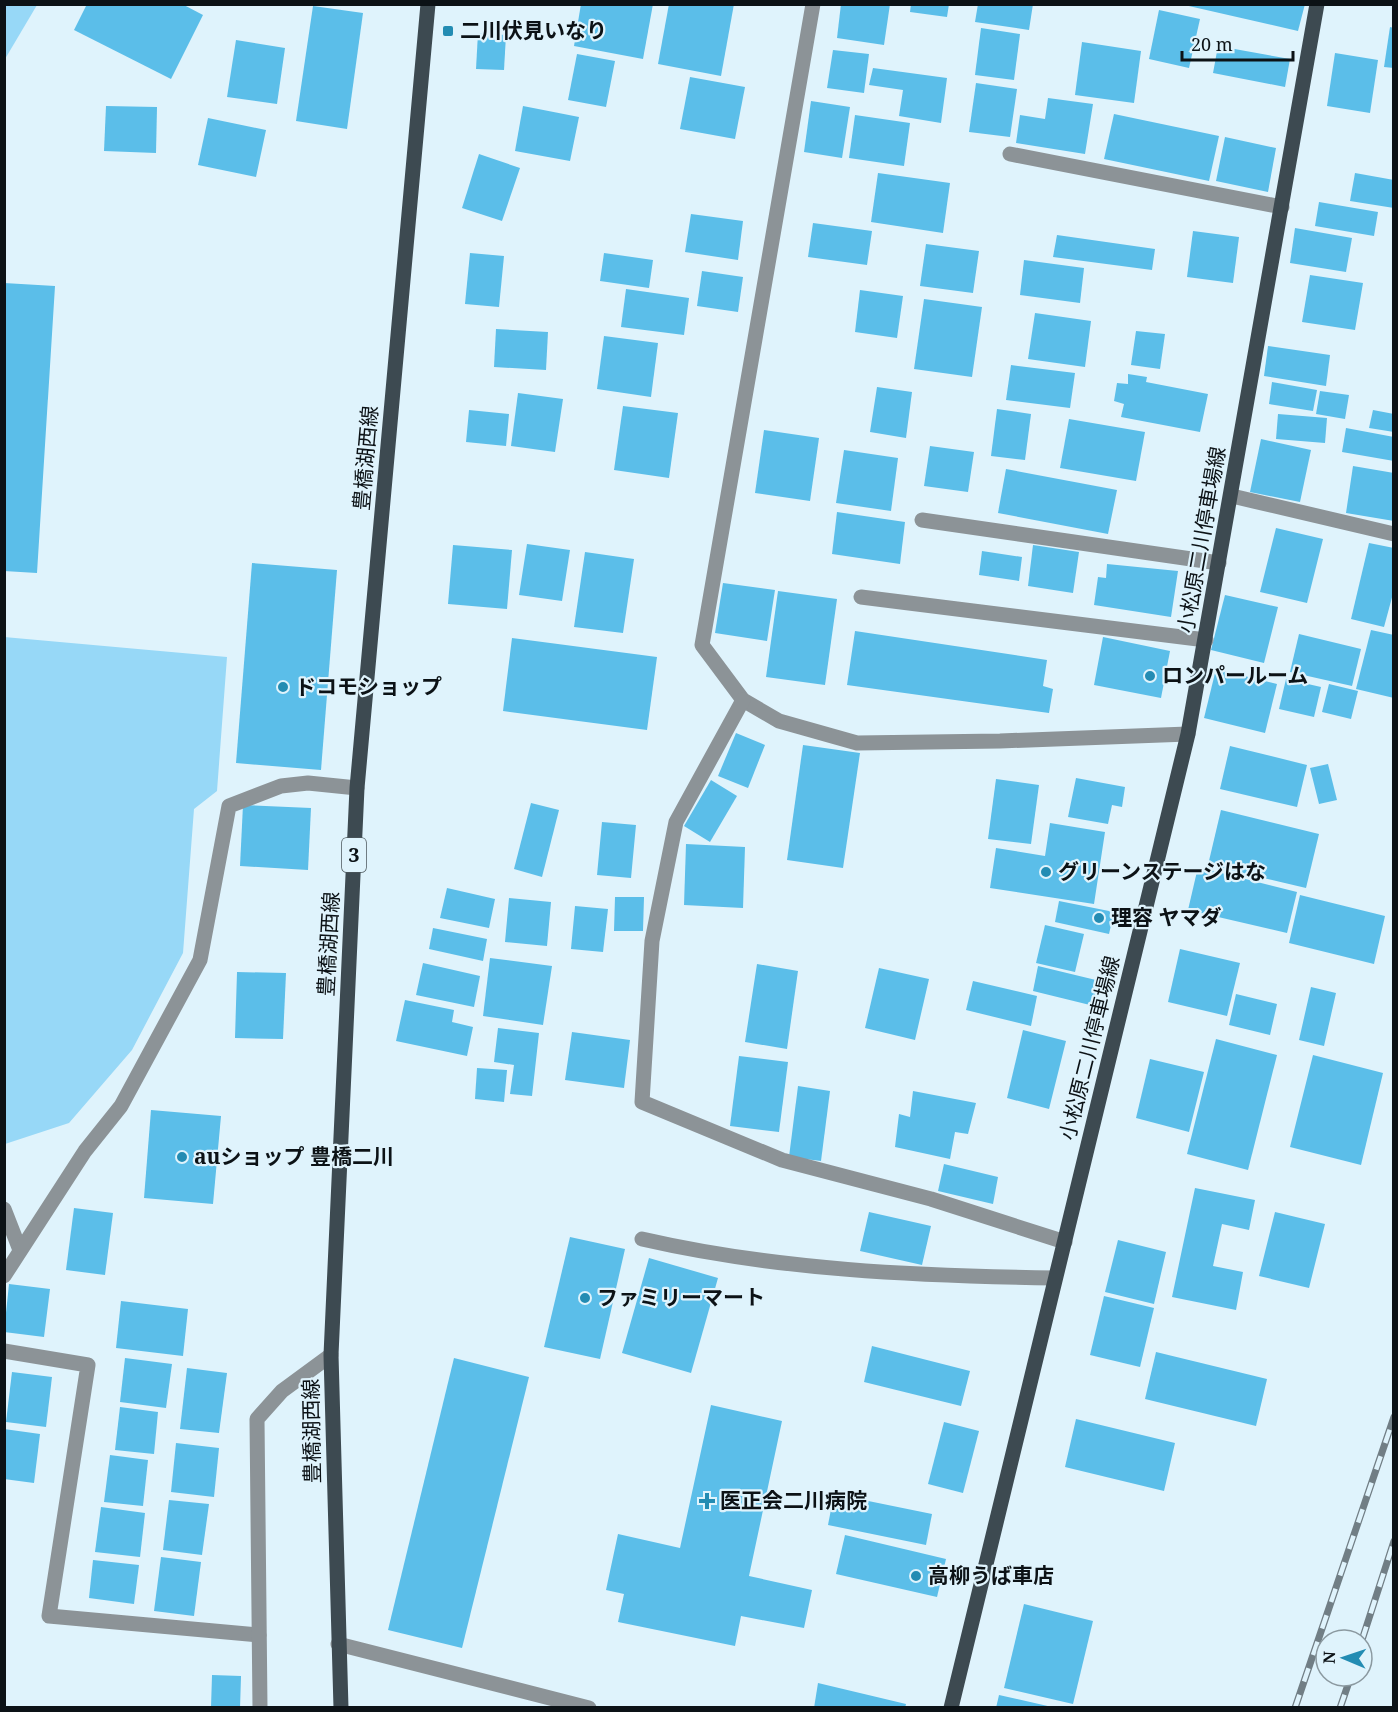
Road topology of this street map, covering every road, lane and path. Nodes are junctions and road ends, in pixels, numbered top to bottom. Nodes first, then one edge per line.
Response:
1 (428, 4) edge
2 (813, 4) edge
3 (1317, 4) edge
4 (1010, 154) dead end
5 (1282, 207) junction
6 (1232, 496) junction
7 (922, 520) dead end
8 (1394, 534) edge
9 (1220, 563) junction
10 (861, 597) dead end
11 (1206, 640) junction
12 (743, 700) junction
13 (1188, 734) junction
14 (357, 788) junction
15 (4, 1209) edge
16 (642, 1239) dead end
17 (1065, 1242) junction
18 (20, 1250) junction
19 (4, 1276) edge
20 (1055, 1278) junction
21 (4, 1351) edge
22 (331, 1355) junction
23 (260, 1635) junction
24 (338, 1644) junction
25 (260, 1707) edge
26 (341, 1707) edge
27 (589, 1707) edge
28 (951, 1707) edge

1 - 14 main road, 豊橋湖西線 / 3
2 - 12 street
3 - 5 main road, 小松原二川停車場線
4 - 5 street
5 - 6 main road, 小松原二川停車場線
6 - 8 street
6 - 9 main road, 小松原二川停車場線
7 - 9 street
9 - 11 main road, 小松原二川停車場線
10 - 11 street
11 - 13 main road, 小松原二川停車場線
12 - 13 street
12 - 17 street
13 - 17 main road, 小松原二川停車場線
14 - 18 street
14 - 22 main road, 豊橋湖西線 / 3
15 - 18 street
16 - 20 street
17 - 20 main road, 小松原二川停車場線
18 - 19 street
20 - 28 main road, 小松原二川停車場線
21 - 23 street
22 - 23 street
22 - 24 main road, 豊橋湖西線 / 3
23 - 25 street
24 - 26 main road, 豊橋湖西線 / 3
24 - 27 street

